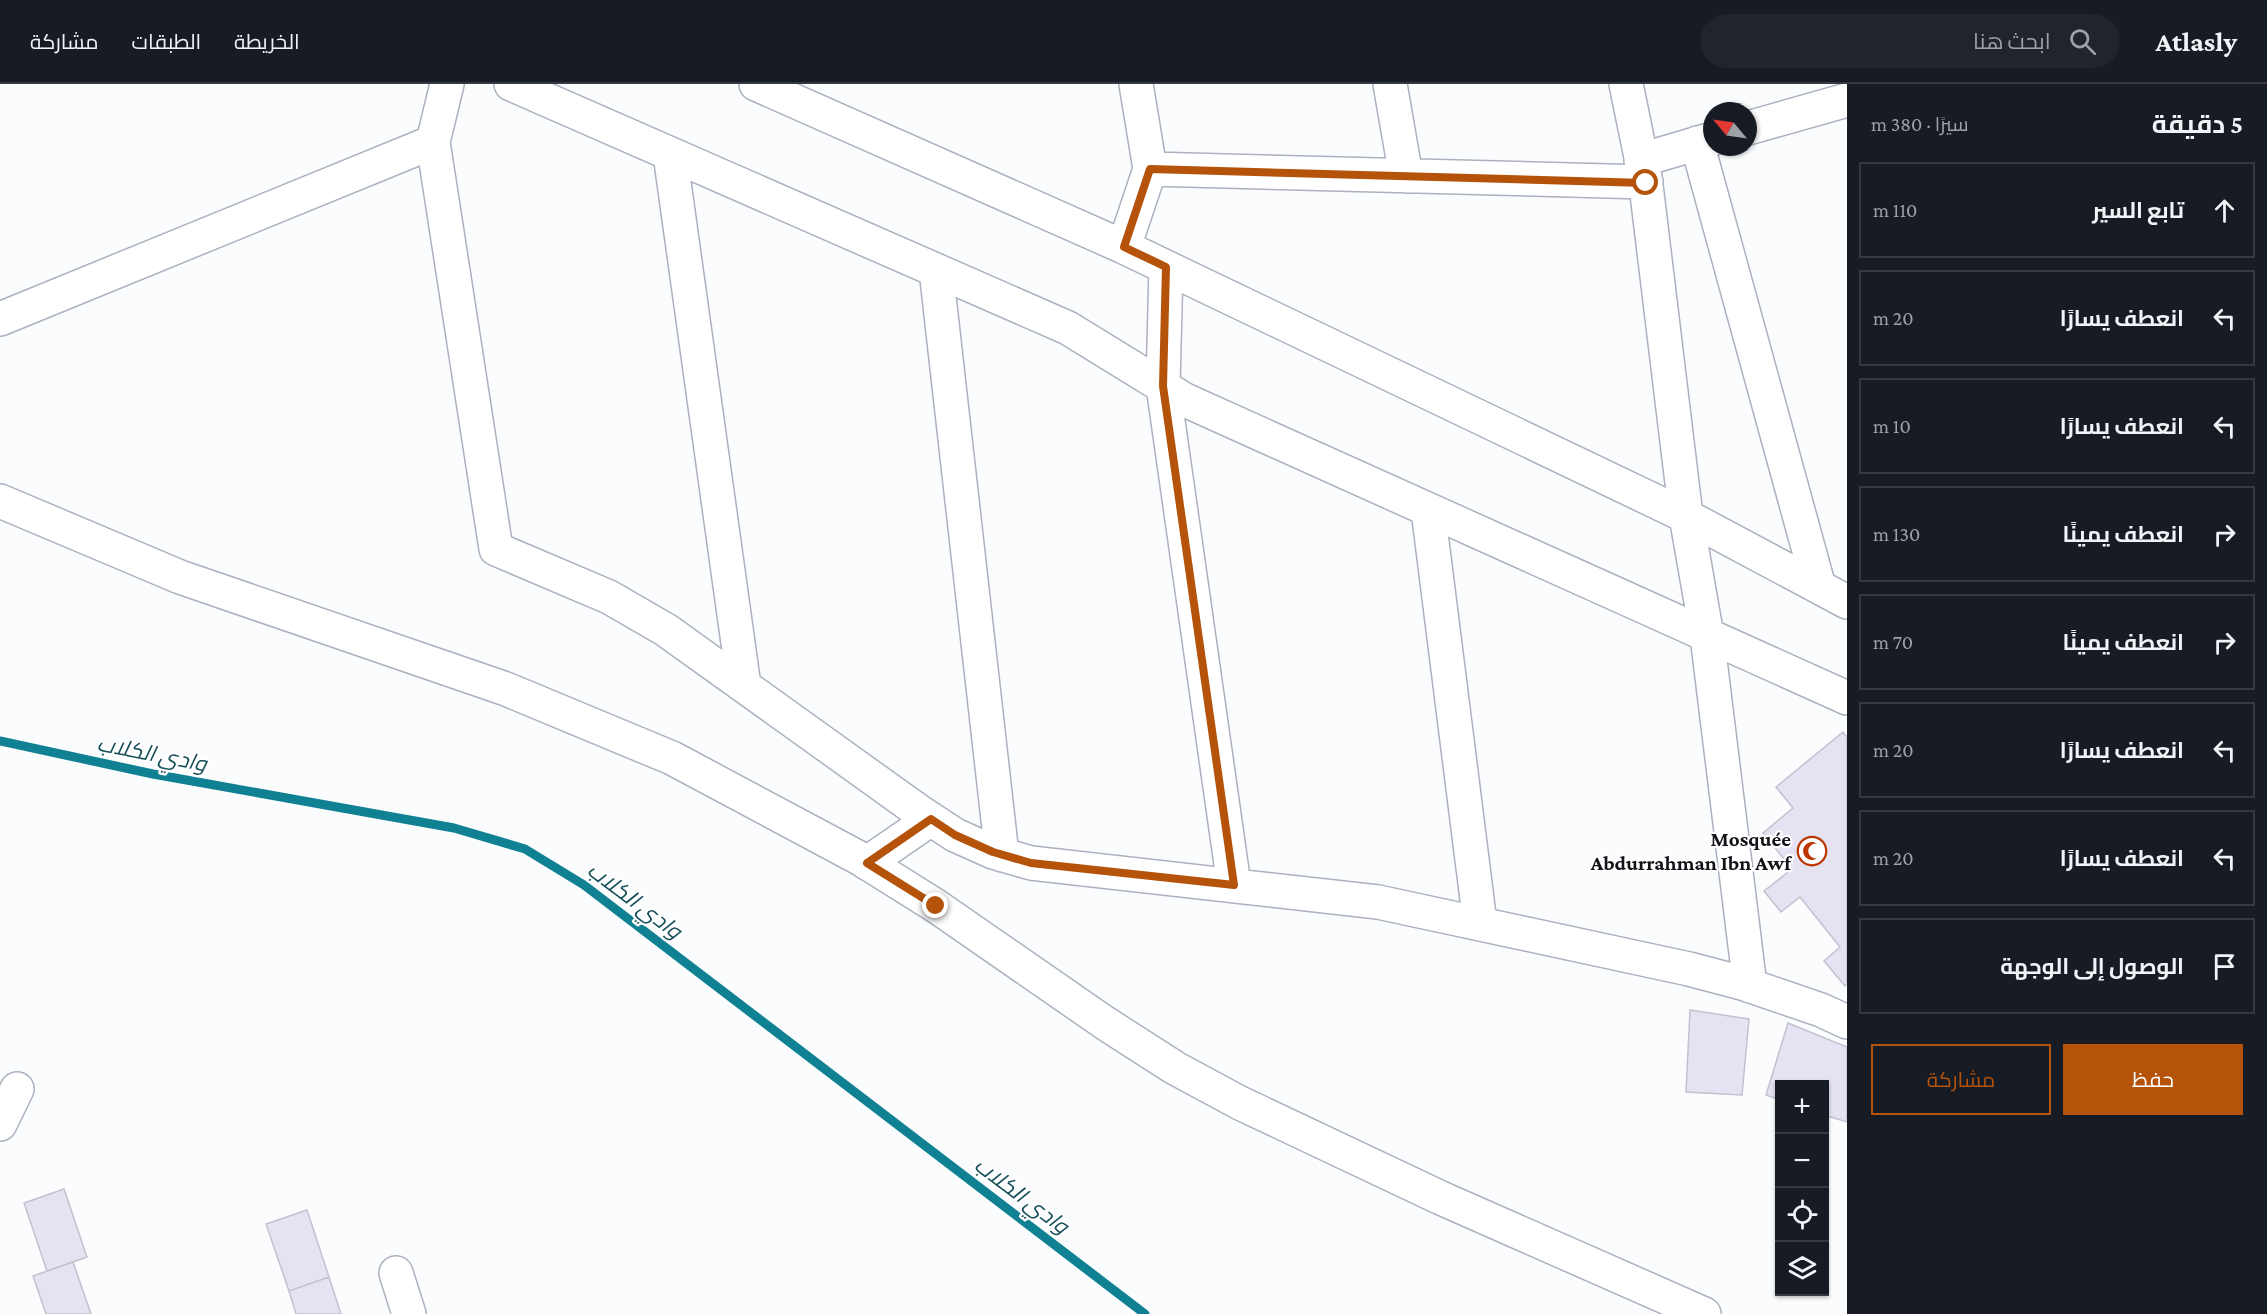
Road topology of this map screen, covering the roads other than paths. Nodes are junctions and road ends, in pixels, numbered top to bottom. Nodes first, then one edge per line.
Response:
1 (447, 84) edge
2 (511, 84) edge
3 (756, 84) edge
4 (1136, 84) edge
5 (1390, 84) edge
6 (1626, 84) edge
7 (1847, 100) edge
8 (1757, 125) edge
9 (433, 142) junction
10 (1703, 142) edge
11 (670, 154) junction
12 (1709, 156) edge
13 (1150, 169) junction
14 (1644, 171) junction
15 (1406, 176) junction
16 (1124, 247) junction
17 (1166, 267) junction
18 (936, 270) junction
19 (0, 319) edge
20 (1163, 386) junction
21 (0, 501) edge
22 (1428, 510) junction
23 (1686, 516) junction
24 (1819, 587) junction
25 (1847, 602) edge
26 (1707, 636) junction
27 (744, 686) junction
28 (1847, 699) edge
29 (931, 819) junction
30 (1002, 855) junction
31 (867, 863) junction
32 (1234, 885) junction
33 (1480, 923) junction
34 (1750, 986) junction
35 (1847, 1022) edge
36 (17, 1089) dead end
37 (0, 1125) edge
38 (396, 1273) dead end
39 (408, 1314) edge
40 (1704, 1314) edge

1 - 9 street
2 - 11 street
3 - 16 street
4 - 13 street
5 - 15 street
6 - 14 street
7 - 8 street
9 - 19 street
9 - 27 street
10 - 14 street
11 - 18 street
11 - 27 street
12 - 24 street
13 - 15 street
13 - 16 street
14 - 15 street
14 - 23 street
16 - 17 street
17 - 20 street
17 - 23 street
18 - 20 street
18 - 30 street
20 - 22 street
20 - 32 street
21 - 31 street
22 - 26 street
22 - 33 street
23 - 24 street
23 - 26 street
24 - 25 street
26 - 28 street
26 - 34 street
27 - 29 street
29 - 30 street
29 - 31 street
30 - 32 street
31 - 40 street
32 - 33 street
33 - 34 street
34 - 35 street
36 - 37 street
38 - 39 street

